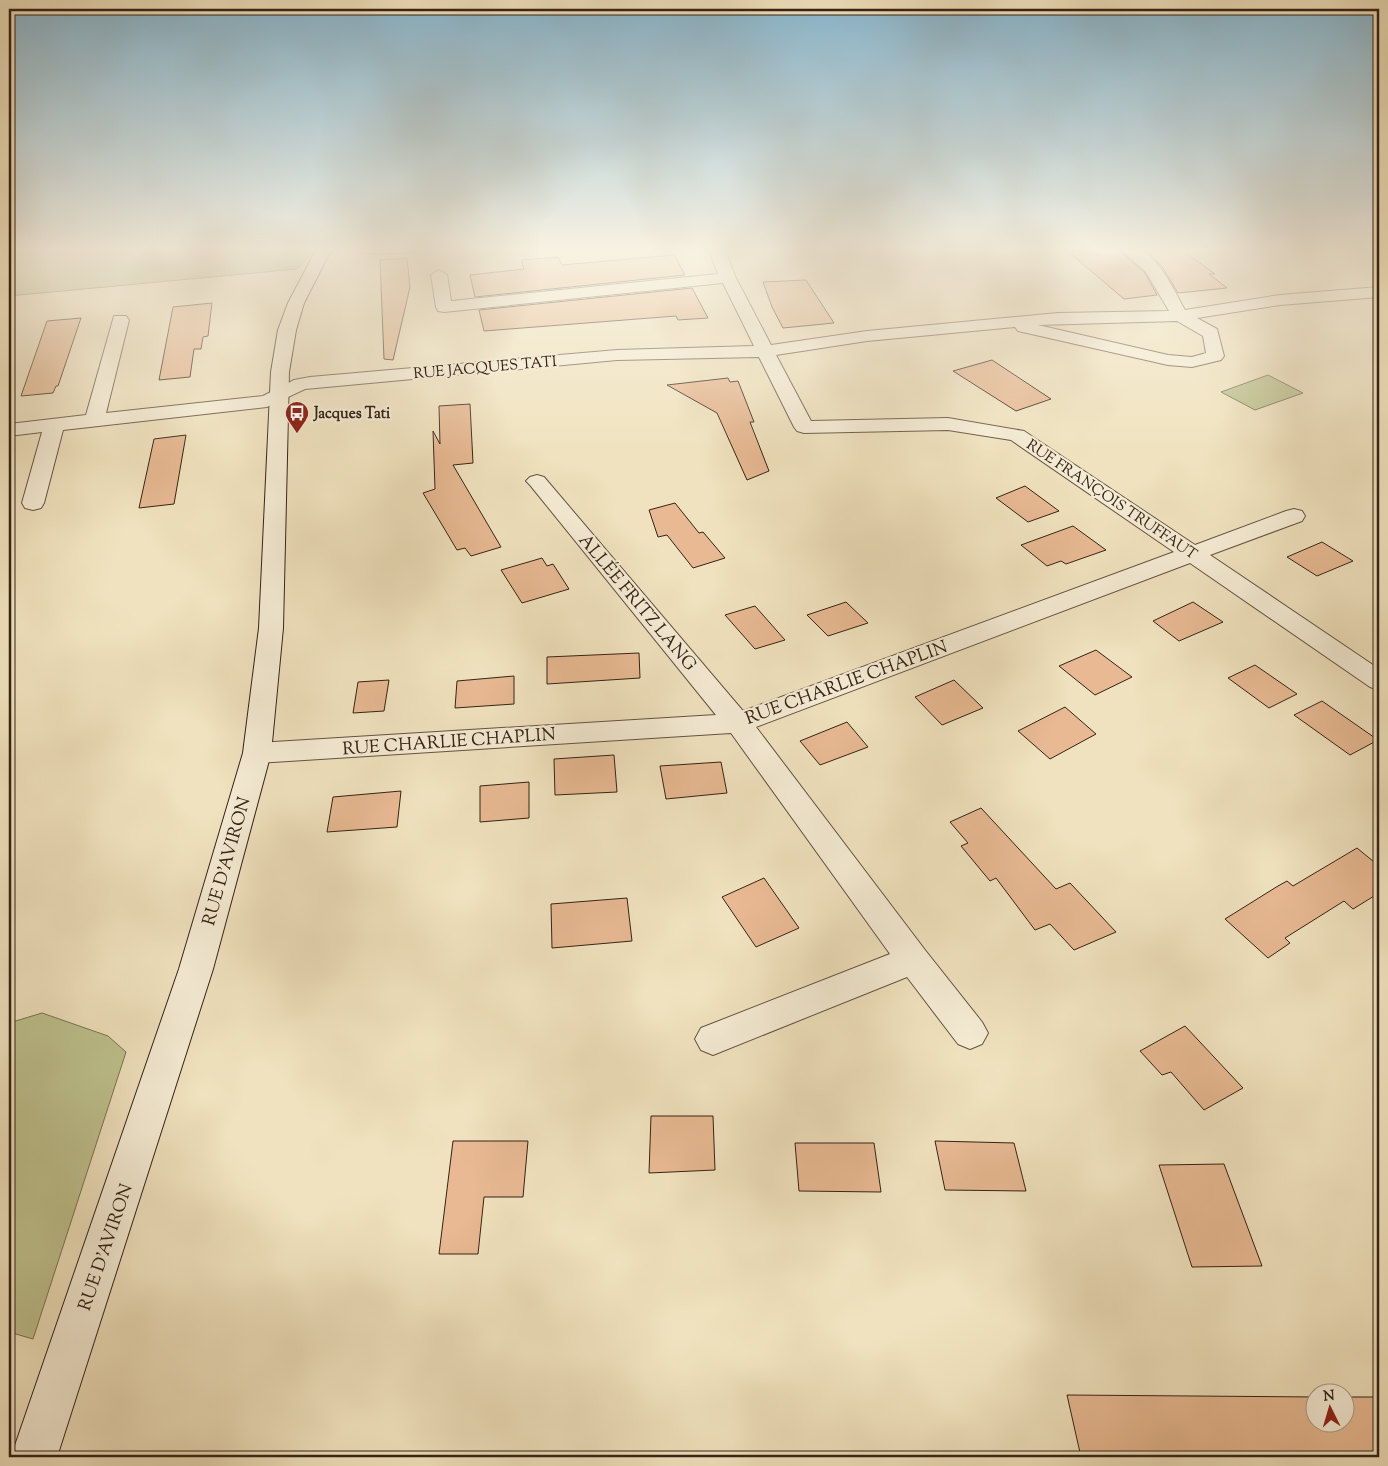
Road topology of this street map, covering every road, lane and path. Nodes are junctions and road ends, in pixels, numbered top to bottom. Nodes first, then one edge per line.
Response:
1 (292, 316) edge
2 (748, 316) edge
3 (1155, 316) edge
4 (1180, 316) edge
5 (120, 320) dead end
6 (1010, 323) junction
7 (766, 351) junction
8 (280, 395) junction
9 (96, 419) junction
10 (54, 425) junction
11 (9, 430) edge
12 (537, 481) dead end
13 (33, 503) dead end
14 (1294, 516) dead end
15 (1193, 553) junction
16 (1379, 680) edge
17 (738, 723) junction
18 (257, 753) junction
19 (912, 960) junction
20 (970, 1032) dead end
21 (713, 1039) dead end
22 (34, 1457) edge

1 - 8 street, RUE D'AVIRON
2 - 7 street
3 - 6 street, RUE JACQUES TATI
4 - 6 street
5 - 9 street
6 - 7 street, RUE JACQUES TATI
7 - 8 street, RUE JACQUES TATI
7 - 15 street, RUE FRANÇOIS TRUFFAUT
8 - 9 street, RUE JACQUES TATI
8 - 18 street, RUE D'AVIRON
9 - 10 street, RUE JACQUES TATI
10 - 11 street, RUE JACQUES TATI
10 - 13 street
12 - 17 street, ALLÉE FRITZ LANG
14 - 15 street, RUE CHARLIE CHAPLIN
15 - 16 street, RUE FRANÇOIS TRUFFAUT
15 - 17 street, RUE CHARLIE CHAPLIN
17 - 18 street, RUE CHARLIE CHAPLIN
17 - 19 street, ALLÉE FRITZ LANG
18 - 22 street, RUE D'AVIRON
19 - 20 street, ALLÉE FRITZ LANG
19 - 21 street

